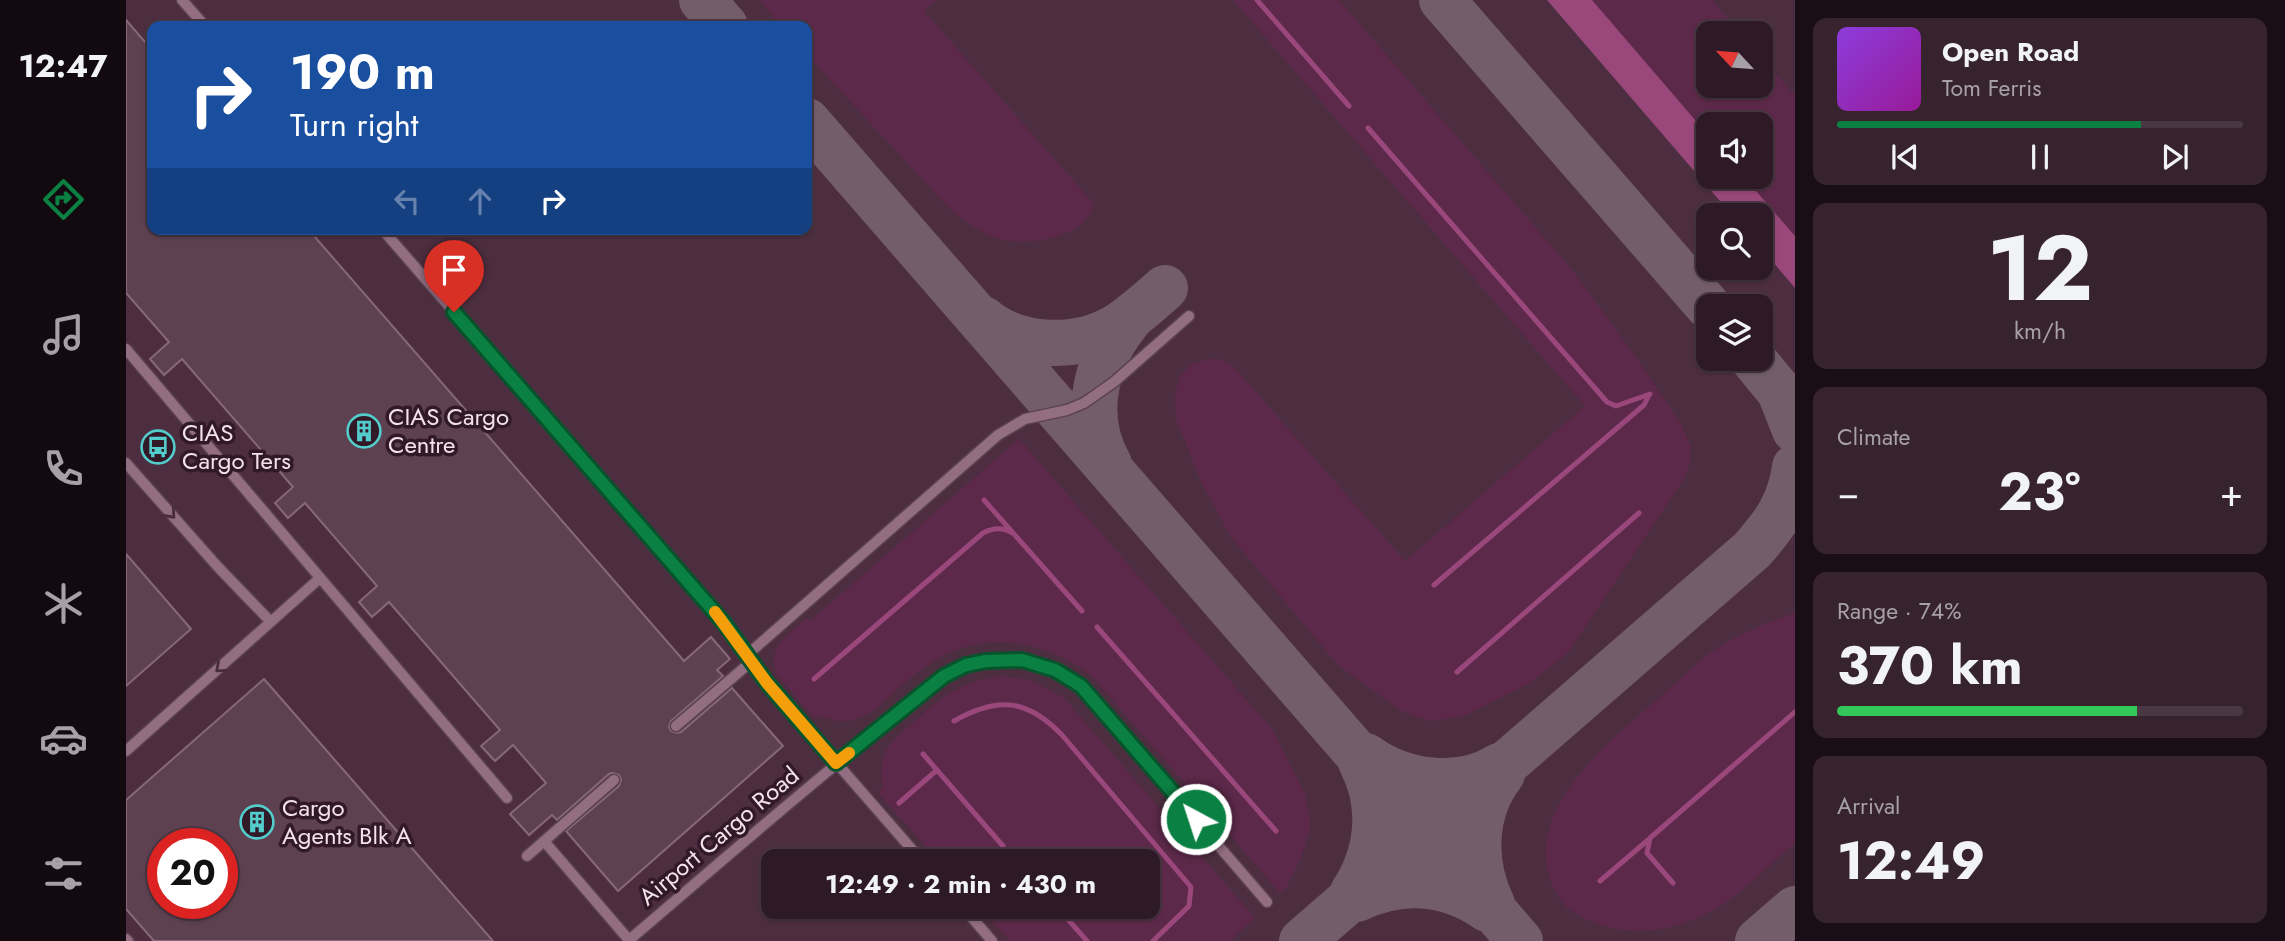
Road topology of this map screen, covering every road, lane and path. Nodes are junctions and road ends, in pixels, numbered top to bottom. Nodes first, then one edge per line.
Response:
1 (182, 0) edge
2 (201, 21) edge
3 (387, 235) edge
4 (1189, 316) dead end
5 (126, 349) edge
6 (126, 463) edge
7 (320, 578) junction
8 (271, 622) junction
9 (750, 658) junction
10 (676, 726) dead end
11 (126, 751) edge
12 (836, 763) junction
13 (614, 780) dead end
14 (507, 798) dead end
15 (544, 841) junction
16 (911, 849) edge
17 (527, 856) dead end
18 (1267, 902) dead end
19 (973, 919) edge
20 (628, 941) edge
21 (992, 941) edge

1 - 2 lane
3 - 9 lane
4 - 9 lane
5 - 7 lane
6 -> 8 lane
7 - 8 lane
7 - 14 lane
8 -> 11 lane
9 - 10 lane
9 - 12 lane
12 - 16 lane
12 - 18 lane, Airport Cargo Road
12 - 20 lane, Airport Cargo Road
13 - 15 lane
15 - 17 lane
15 - 20 lane
19 - 21 lane

